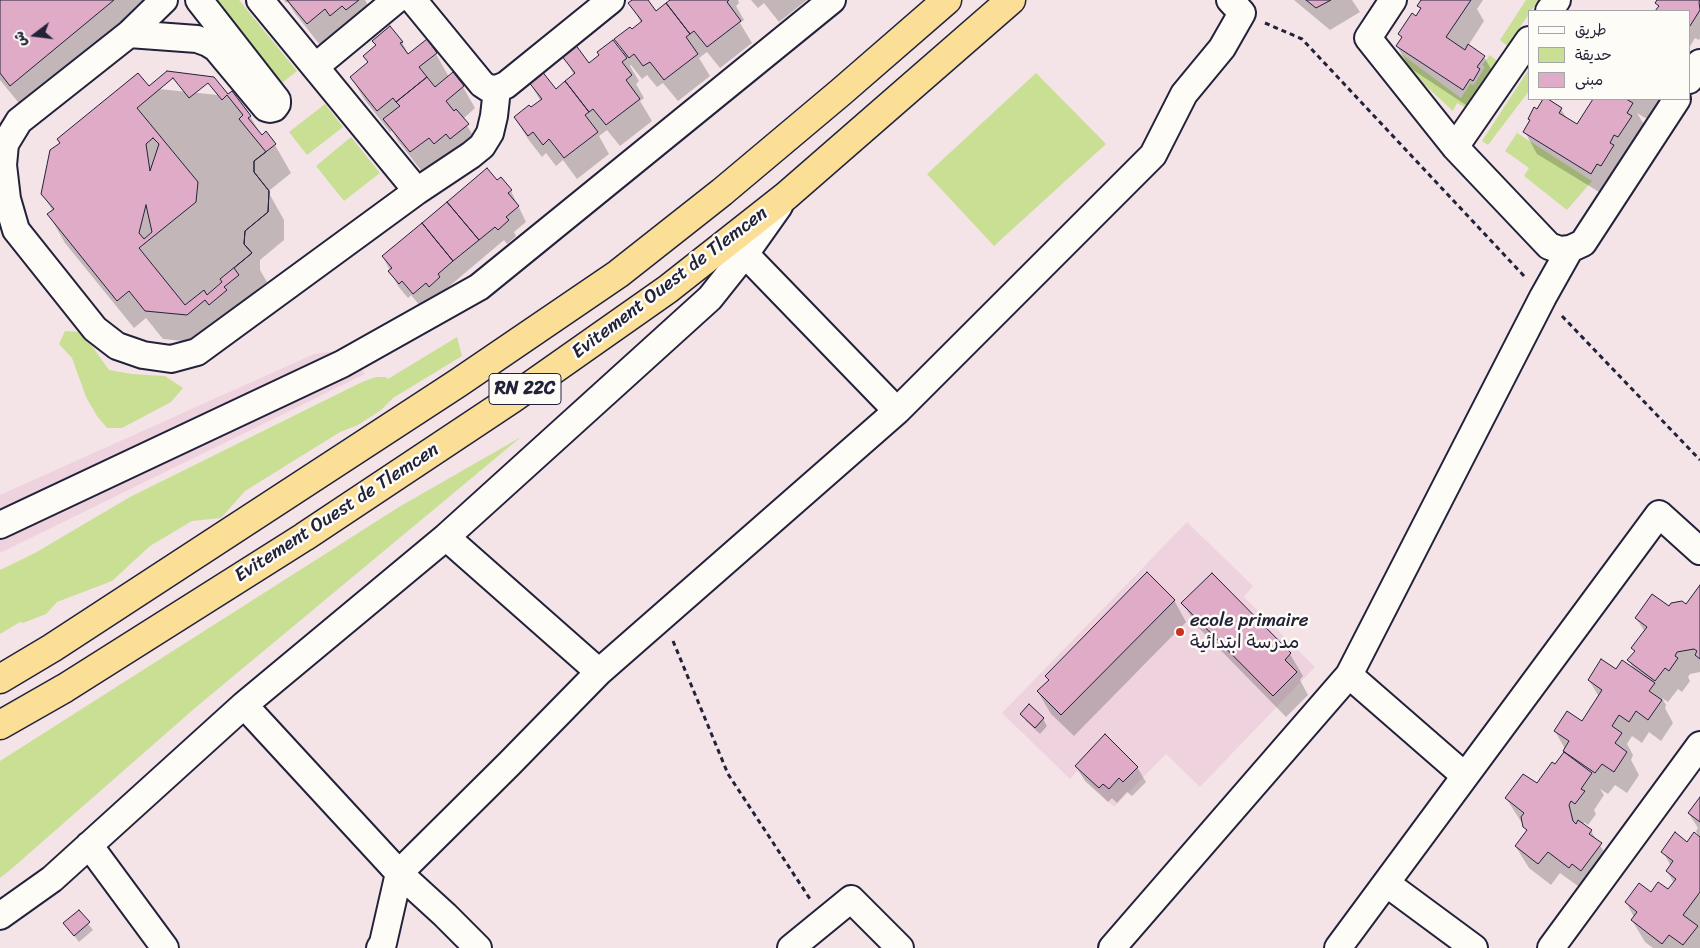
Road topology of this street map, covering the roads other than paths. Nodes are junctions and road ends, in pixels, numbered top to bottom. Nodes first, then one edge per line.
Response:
1 (164, 0) edge
2 (199, 0) edge
3 (260, 0) edge
4 (396, 0) edge
5 (413, 0) edge
6 (611, 0) edge
7 (832, 0) edge
8 (947, 0) edge
9 (1011, 0) edge
10 (1392, 0) edge
11 (1236, 7) edge
12 (129, 34) junction
13 (1528, 41) edge
14 (1700, 63) edge
15 (315, 67) junction
16 (1690, 78) edge
17 (497, 89) junction
18 (1676, 100) edge
19 (1455, 147) junction
20 (417, 191) junction
21 (786, 196) junction
22 (1570, 248) junction
23 (745, 254) junction
24 (897, 410) junction
25 (0, 525) edge
26 (446, 538) junction
27 (1700, 551) edge
28 (599, 672) junction
29 (1349, 675) junction
30 (0, 679) edge
31 (244, 705) junction
32 (0, 725) edge
33 (1700, 745) edge
34 (1465, 776) junction
35 (89, 845) junction
36 (399, 873) junction
37 (1386, 883) junction
38 (0, 916) edge
39 (166, 948) edge
40 (380, 948) edge
41 (478, 948) edge
42 (791, 948) edge
43 (900, 948) edge
44 (1112, 948) edge
45 (1338, 948) edge
46 (1474, 948) edge
47 (1551, 948) edge

1 - 12 street
2 - 12 street
3 - 15 street
4 - 15 street
5 - 17 street
6 - 17 street
7 - 25 street
8 - 30 highway, Evitement Ouest de Tlemcen / RN 22C
9 - 21 highway, Evitement Ouest de Tlemcen / RN 22C
10 - 19 street
11 - 24 street
12 - 20 street
13 - 19 street
14 - 16 street
15 - 20 street
17 - 20 street
18 - 22 street
19 - 22 street
21 - 23 street
21 - 32 highway, Evitement Ouest de Tlemcen / RN 22C
22 - 29 street
23 - 24 street
23 - 26 street
24 - 28 street
26 - 28 street
26 - 31 street
27 - 34 street
28 - 36 street
29 - 34 street
29 - 44 street
31 - 35 street
31 - 36 street
33 - 47 street
34 - 37 street
35 - 38 street
35 - 39 street
36 - 40 street
36 - 41 street
37 - 45 street
37 - 46 street
42 - 43 street

